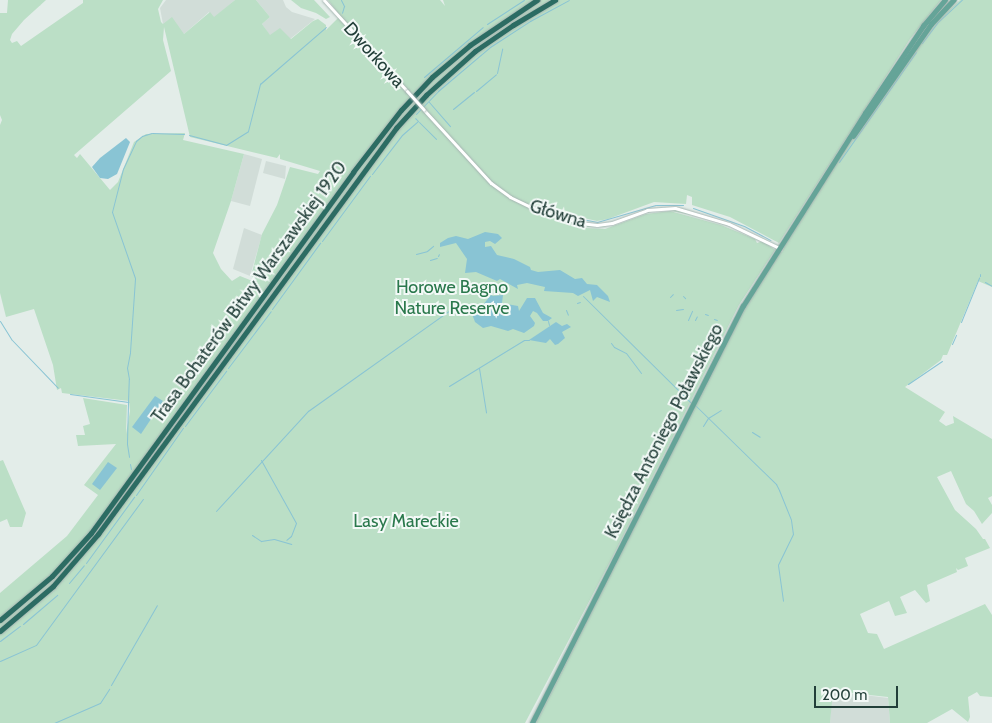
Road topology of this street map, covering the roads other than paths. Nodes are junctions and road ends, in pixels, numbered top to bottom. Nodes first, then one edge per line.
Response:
1 (324, 0) edge
2 (537, 0) edge
3 (555, 0) edge
4 (945, 0) edge
5 (953, 0) edge
6 (424, 110) joint
7 (836, 159) junction
8 (779, 248) junction
9 (0, 620) edge
10 (0, 631) edge
11 (532, 723) edge

1 - 6 street, Dworkowa, bridge
2 - 9 highway, Trasa Bohaterów Bitwy Warszawskiej 1920
3 - 10 highway, Trasa Bohaterów Bitwy Warszawskiej 1920
4 - 7 main road, Księdza Antoniego Poławskiego
5 - 7 main road, Księdza Antoniego Poławskiego
6 - 8 street, Główna
7 - 8 main road, Księdza Antoniego Poławskiego
8 - 11 main road, Księdza Antoniego Poławskiego

